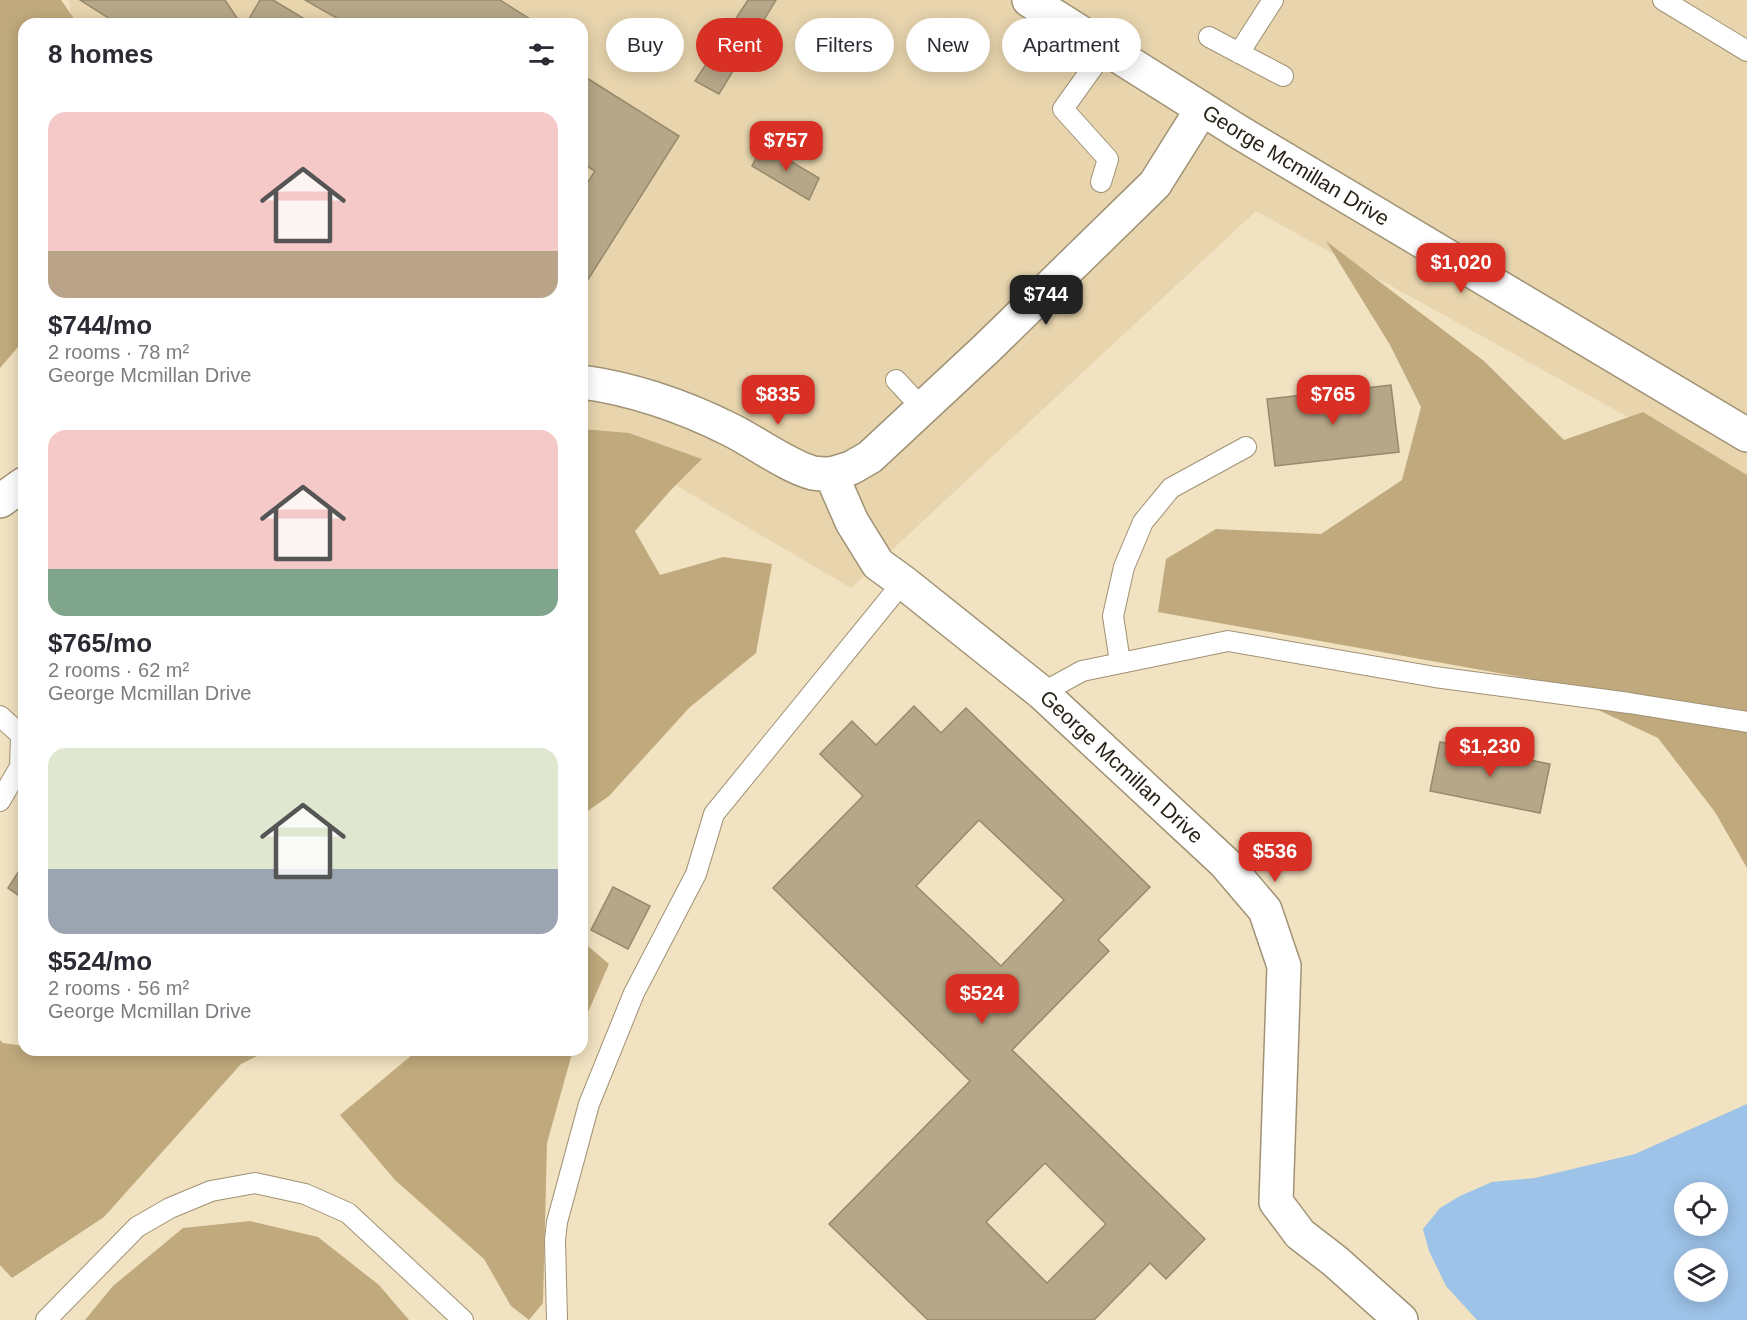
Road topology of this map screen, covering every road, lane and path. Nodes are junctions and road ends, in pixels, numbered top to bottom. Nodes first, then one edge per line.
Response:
1 (1029, 0) edge
2 (1273, 0) edge
3 (1663, 0) edge
4 (1057, 18) edge
5 (1209, 37) dead end
6 (1747, 51) edge
7 (1239, 53) junction
8 (1141, 71) edge
9 (1090, 72) edge
10 (1284, 76) dead end
11 (1202, 110) junction
12 (1101, 182) dead end
13 (896, 380) dead end
14 (588, 383) edge
15 (922, 408) junction
16 (1747, 435) edge
17 (1246, 447) dead end
18 (831, 474) junction
19 (18, 488) edge
20 (0, 501) edge
21 (903, 582) junction
22 (1120, 662) junction
23 (1042, 693) junction
24 (0, 716) edge
25 (1747, 722) edge
26 (18, 732) edge
27 (18, 770) edge
28 (0, 801) edge
29 (46, 1320) edge
30 (463, 1320) edge
31 (557, 1320) edge
32 (1401, 1320) edge

1 - 4 street
2 - 7 lane
3 - 6 lane
5 - 7 lane
7 - 10 lane
8 - 11 street
9 - 12 lane
11 - 15 street, George Mcmillan Drive
11 - 16 street, George Mcmillan Drive
13 - 15 lane
14 - 18 street
15 - 18 street, George Mcmillan Drive
17 - 22 lane
18 - 21 street, George Mcmillan Drive
19 - 20 street
21 - 23 street, George Mcmillan Drive
21 - 31 lane
22 - 23 lane
22 - 25 lane
23 - 32 street, George Mcmillan Drive
24 - 26 lane
27 - 28 lane
29 - 30 lane

